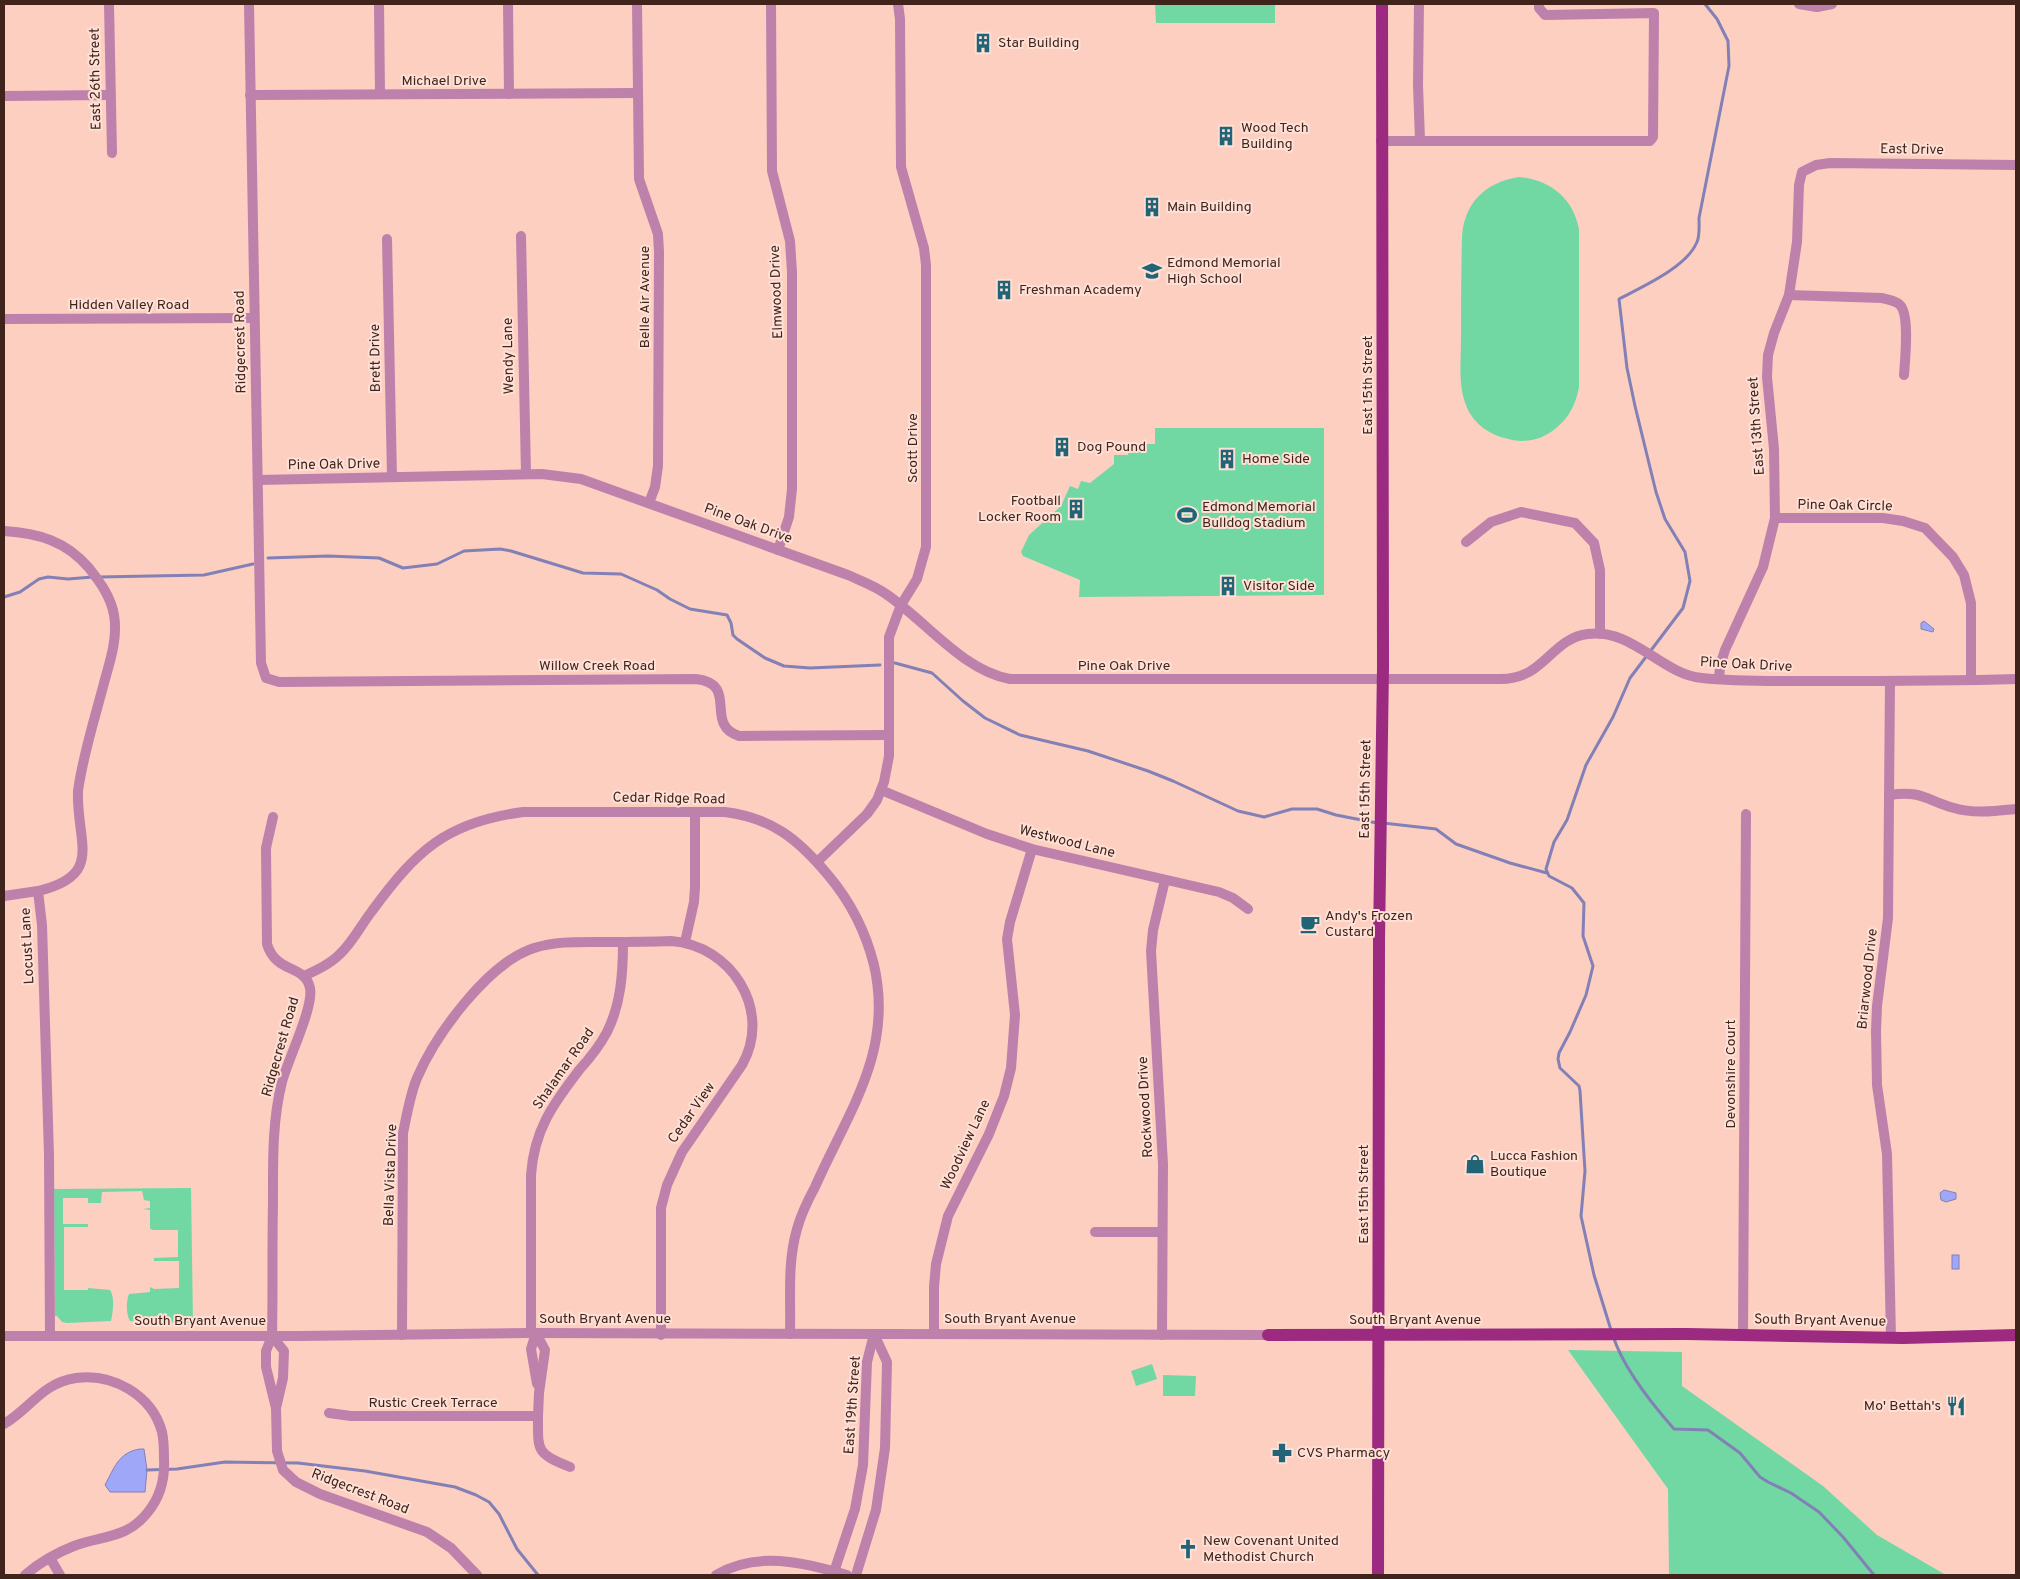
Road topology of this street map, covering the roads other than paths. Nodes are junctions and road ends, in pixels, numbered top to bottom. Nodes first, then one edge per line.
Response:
1 (109, 4) edge
2 (249, 4) edge
3 (379, 4) edge
4 (508, 4) edge
5 (637, 4) edge
6 (771, 4) edge
7 (898, 4) edge
8 (1382, 4) edge
9 (1419, 4) edge
10 (1539, 4) edge
11 (1799, 4) edge
12 (1832, 4) edge
13 (638, 93) junction
14 (380, 94) junction
15 (508, 94) junction
16 (110, 95) junction
17 (250, 95) junction
18 (4, 96) edge
19 (1420, 140) junction
20 (1381, 141) junction
21 (112, 153) dead end
22 (2016, 165) edge
23 (1808, 169) joint
24 (521, 236) dead end
25 (387, 239) dead end
26 (1789, 295) junction
27 (254, 318) junction
28 (4, 319) edge
29 (1904, 375) dead end
30 (526, 474) junction
31 (392, 477) junction
32 (258, 480) junction
33 (649, 503) junction
34 (1775, 518) junction
35 (4, 531) edge
36 (1466, 542) dead end
37 (778, 550) junction
38 (900, 605) junction
39 (1600, 634) junction
40 (266, 678) joint
41 (1382, 679) junction
42 (1719, 679) junction
43 (2016, 679) edge
44 (1971, 680) junction
45 (1890, 682) junction
46 (889, 735) junction
47 (881, 790) junction
48 (1890, 795) junction
49 (2016, 809) edge
50 (694, 812) junction
51 (1746, 814) dead end
52 (273, 817) dead end
53 (1032, 849) junction
54 (817, 862) junction
55 (1165, 880) junction
56 (38, 891) junction
57 (4, 896) edge
58 (1248, 909) dead end
59 (623, 942) junction
60 (685, 942) junction
61 (304, 976) junction
62 (1095, 1232) dead end
63 (1162, 1232) junction
64 (534, 1333) junction
65 (790, 1334) junction
66 (874, 1334) junction
67 (934, 1334) junction
68 (1378, 1334) junction
69 (1744, 1334) junction
70 (402, 1335) junction
71 (661, 1335) junction
72 (1162, 1335) junction
73 (1268, 1335) joint
74 (2016, 1335) edge
75 (4, 1336) edge
76 (50, 1336) junction
77 (272, 1336) junction
78 (1891, 1338) junction
79 (276, 1408) junction
80 (330, 1413) dead end
81 (538, 1416) junction
82 (4, 1424) edge
83 (570, 1467) dead end
84 (50, 1558) junction
85 (834, 1572) junction
86 (25, 1575) edge
87 (60, 1575) edge
88 (477, 1575) edge
89 (716, 1575) edge
90 (847, 1575) edge
91 (856, 1575) edge
92 (1378, 1575) edge

1 - 16 street, East 26th Street
2 - 17 street, Ridgecrest Road
3 - 14 street
4 - 15 street
5 - 13 street, Belle Air Avenue
6 - 37 street, Elmwood Drive
7 - 38 street, Scott Drive
8 - 20 main road, East 15th Street
9 - 19 street
10 - 19 street
11 - 12 street
13 - 15 street, Michael Drive
13 - 33 street, Belle Air Avenue
14 - 15 street, Michael Drive
14 - 17 street, Michael Drive
16 - 18 street
16 - 21 street, East 26th Street
17 - 27 street, Ridgecrest Road
19 - 20 street
20 - 41 main road, East 15th Street
22 - 23 street, East Drive
23 - 26 street, East 13th Street
24 - 30 street, Wendy Lane
25 - 31 street, Brett Drive
26 - 29 street
26 - 34 street, East 13th Street
27 - 28 street, Hidden Valley Road
27 - 32 street, Ridgecrest Road
30 - 31 street, Pine Oak Drive
30 - 33 street, Pine Oak Drive
31 - 32 street, Pine Oak Drive
32 - 40 street, Ridgecrest Road
33 - 37 street, Pine Oak Drive
34 - 42 street, East 13th Street
34 - 44 street, Pine Oak Circle
35 - 56 street, Locust Lane
36 - 39 street
37 - 38 street, Pine Oak Drive
38 - 41 street, Pine Oak Drive
38 - 46 street, Scott Drive
39 - 41 street, Pine Oak Drive
39 - 42 street, Pine Oak Drive
40 - 46 street, Willow Creek Road
41 - 68 main road, East 15th Street
42 - 45 street, Pine Oak Drive
43 - 44 street, Pine Oak Drive
44 - 45 street, Pine Oak Drive
45 - 48 street, Briarwood Drive
46 - 47 street, Scott Drive
47 - 53 street, Westwood Lane
47 - 54 street, Scott Drive
48 - 49 street
48 - 78 street, Briarwood Drive
50 - 54 street, Cedar Ridge Road
50 - 60 street
50 - 61 street, Cedar Ridge Road
51 - 69 street, Devonshire Court
52 - 61 street
53 - 55 street, Westwood Lane
53 - 67 street, Woodview Lane
54 - 65 street, Cedar Ridge Road
55 - 58 street, Westwood Lane
55 - 63 street, Rockwood Drive
56 - 57 street
56 - 76 street, Locust Lane
59 - 60 street, Bella Vista Drive
59 - 64 street, Shalamar Road
59 - 70 street, Bella Vista Drive
60 - 71 street, Cedar View
61 - 77 street, Ridgecrest Road
62 - 63 street
63 - 72 street, Rockwood Drive
64 - 70 street, South Bryant Avenue
64 - 71 street, South Bryant Avenue
64 - 81 street
65 - 66 street, South Bryant Avenue
65 - 71 street, South Bryant Avenue
66 - 67 street, South Bryant Avenue
66 - 85 street, East 19th Street
66 - 91 street, East 19th Street
67 - 72 street, South Bryant Avenue
68 - 69 main road, South Bryant Avenue
68 - 73 main road, South Bryant Avenue
68 - 92 main road, East 15th Street
69 - 78 main road, South Bryant Avenue
70 - 77 street, South Bryant Avenue
72 - 73 street, South Bryant Avenue
74 - 78 main road, South Bryant Avenue
75 - 76 street, South Bryant Avenue
76 - 77 street, South Bryant Avenue
77 - 79 street, Ridgecrest Road
77 - 79 street, Ridgecrest Road
79 - 88 street, Ridgecrest Road
80 - 81 street, Rustic Creek Terrace
81 - 83 street
82 - 84 street
84 - 86 street
84 - 87 street
85 - 89 street
85 - 90 street

